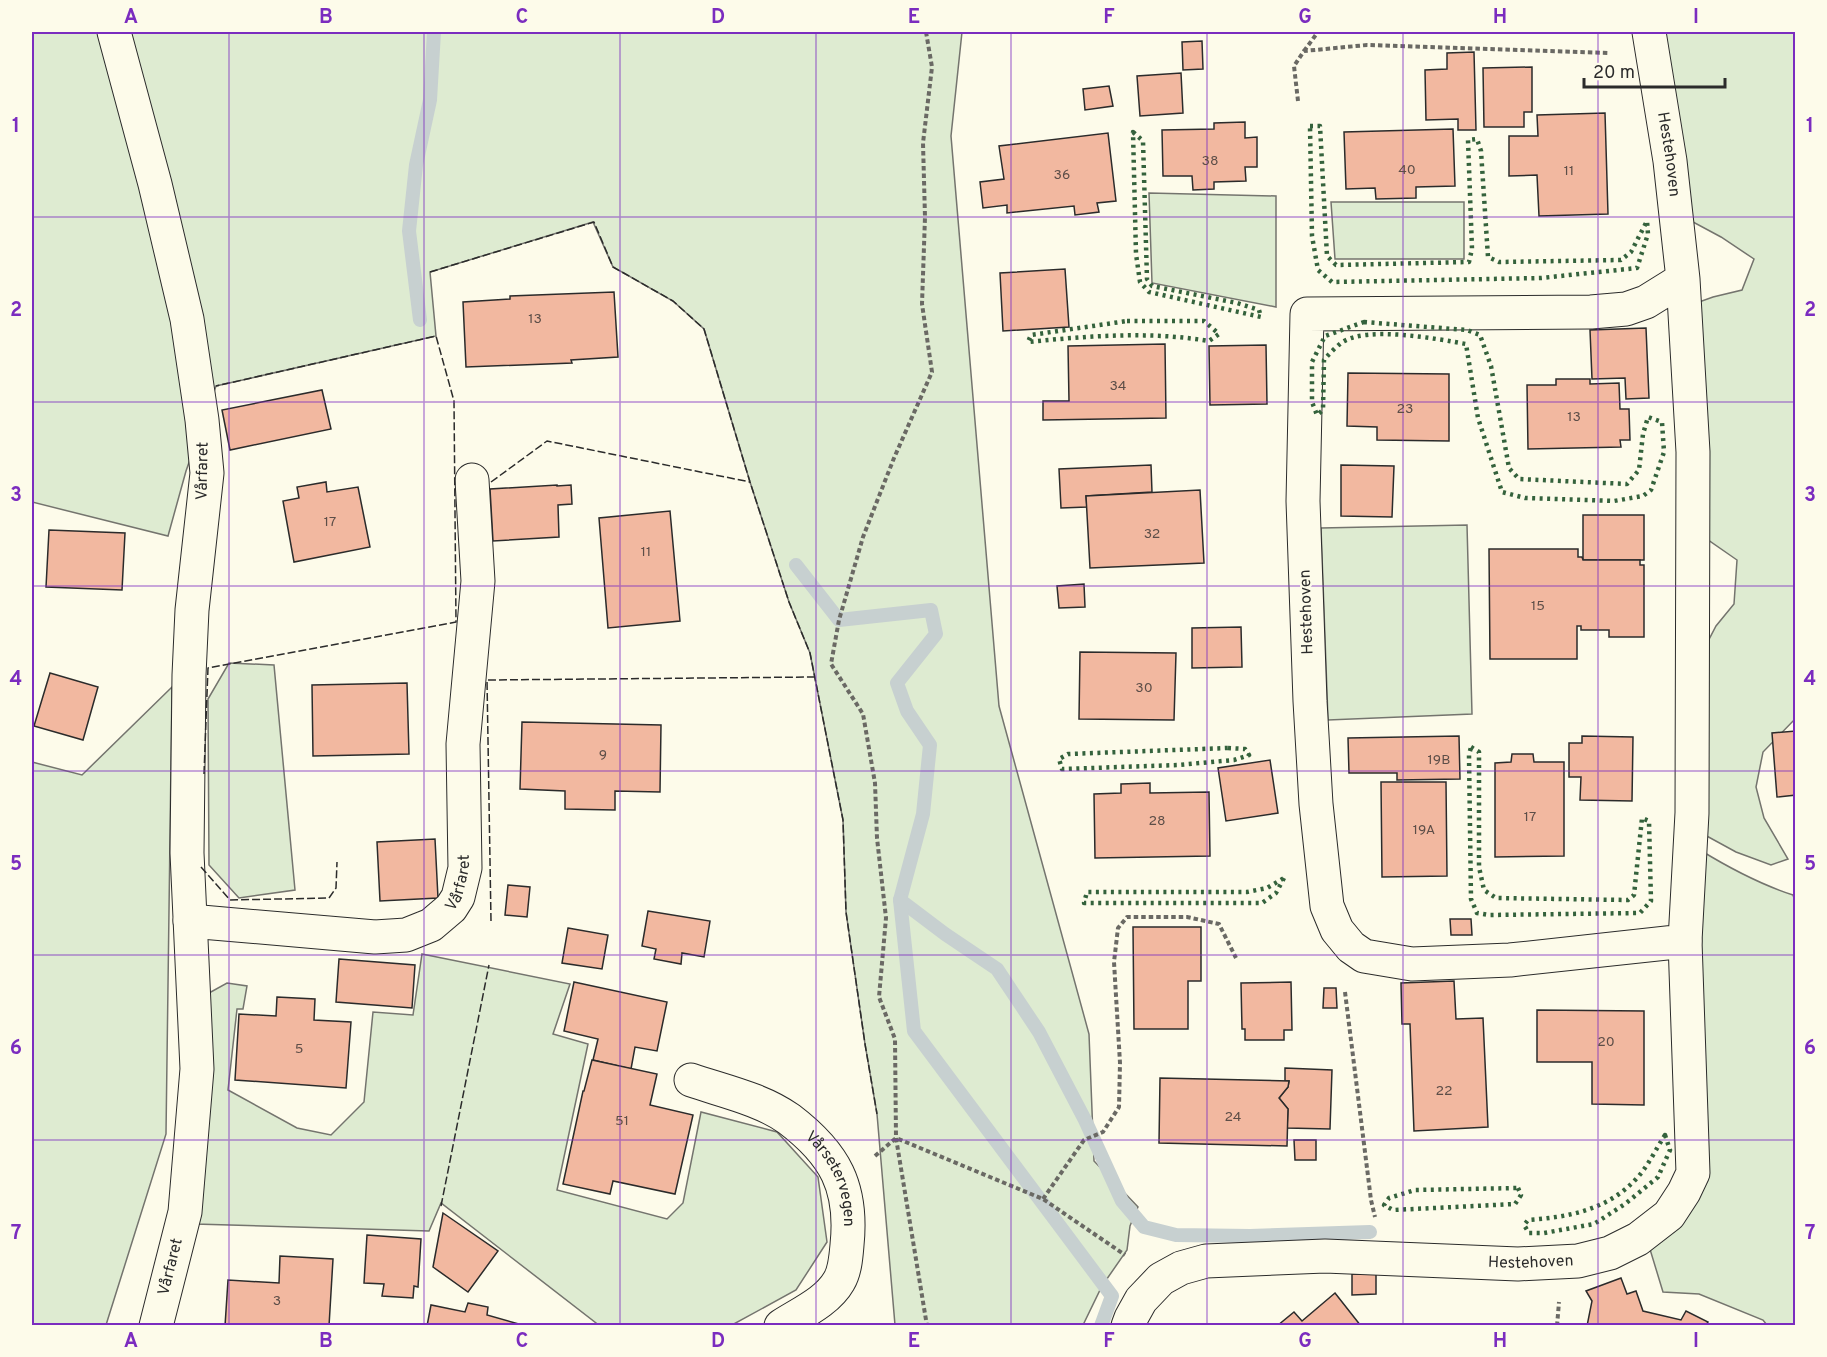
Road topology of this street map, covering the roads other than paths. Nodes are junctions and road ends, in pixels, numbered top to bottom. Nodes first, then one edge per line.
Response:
1 (114, 32) edge
2 (1651, 43) edge
3 (1683, 279) junction
4 (472, 480) dead end
5 (190, 921) junction
6 (1686, 941) junction
7 (691, 1080) dead end
8 (156, 1326) edge
9 (781, 1326) edge
10 (1128, 1326) edge

1 - 5 street, Vårfaret
2 - 3 street, Hestehoven
3 - 6 street, Hestehoven
3 - 6 street, Hestehoven
4 - 5 street, Vårfaret
5 - 8 street, Vårfaret
6 - 10 street, Hestehoven
7 - 9 street, Vårsetervegen

